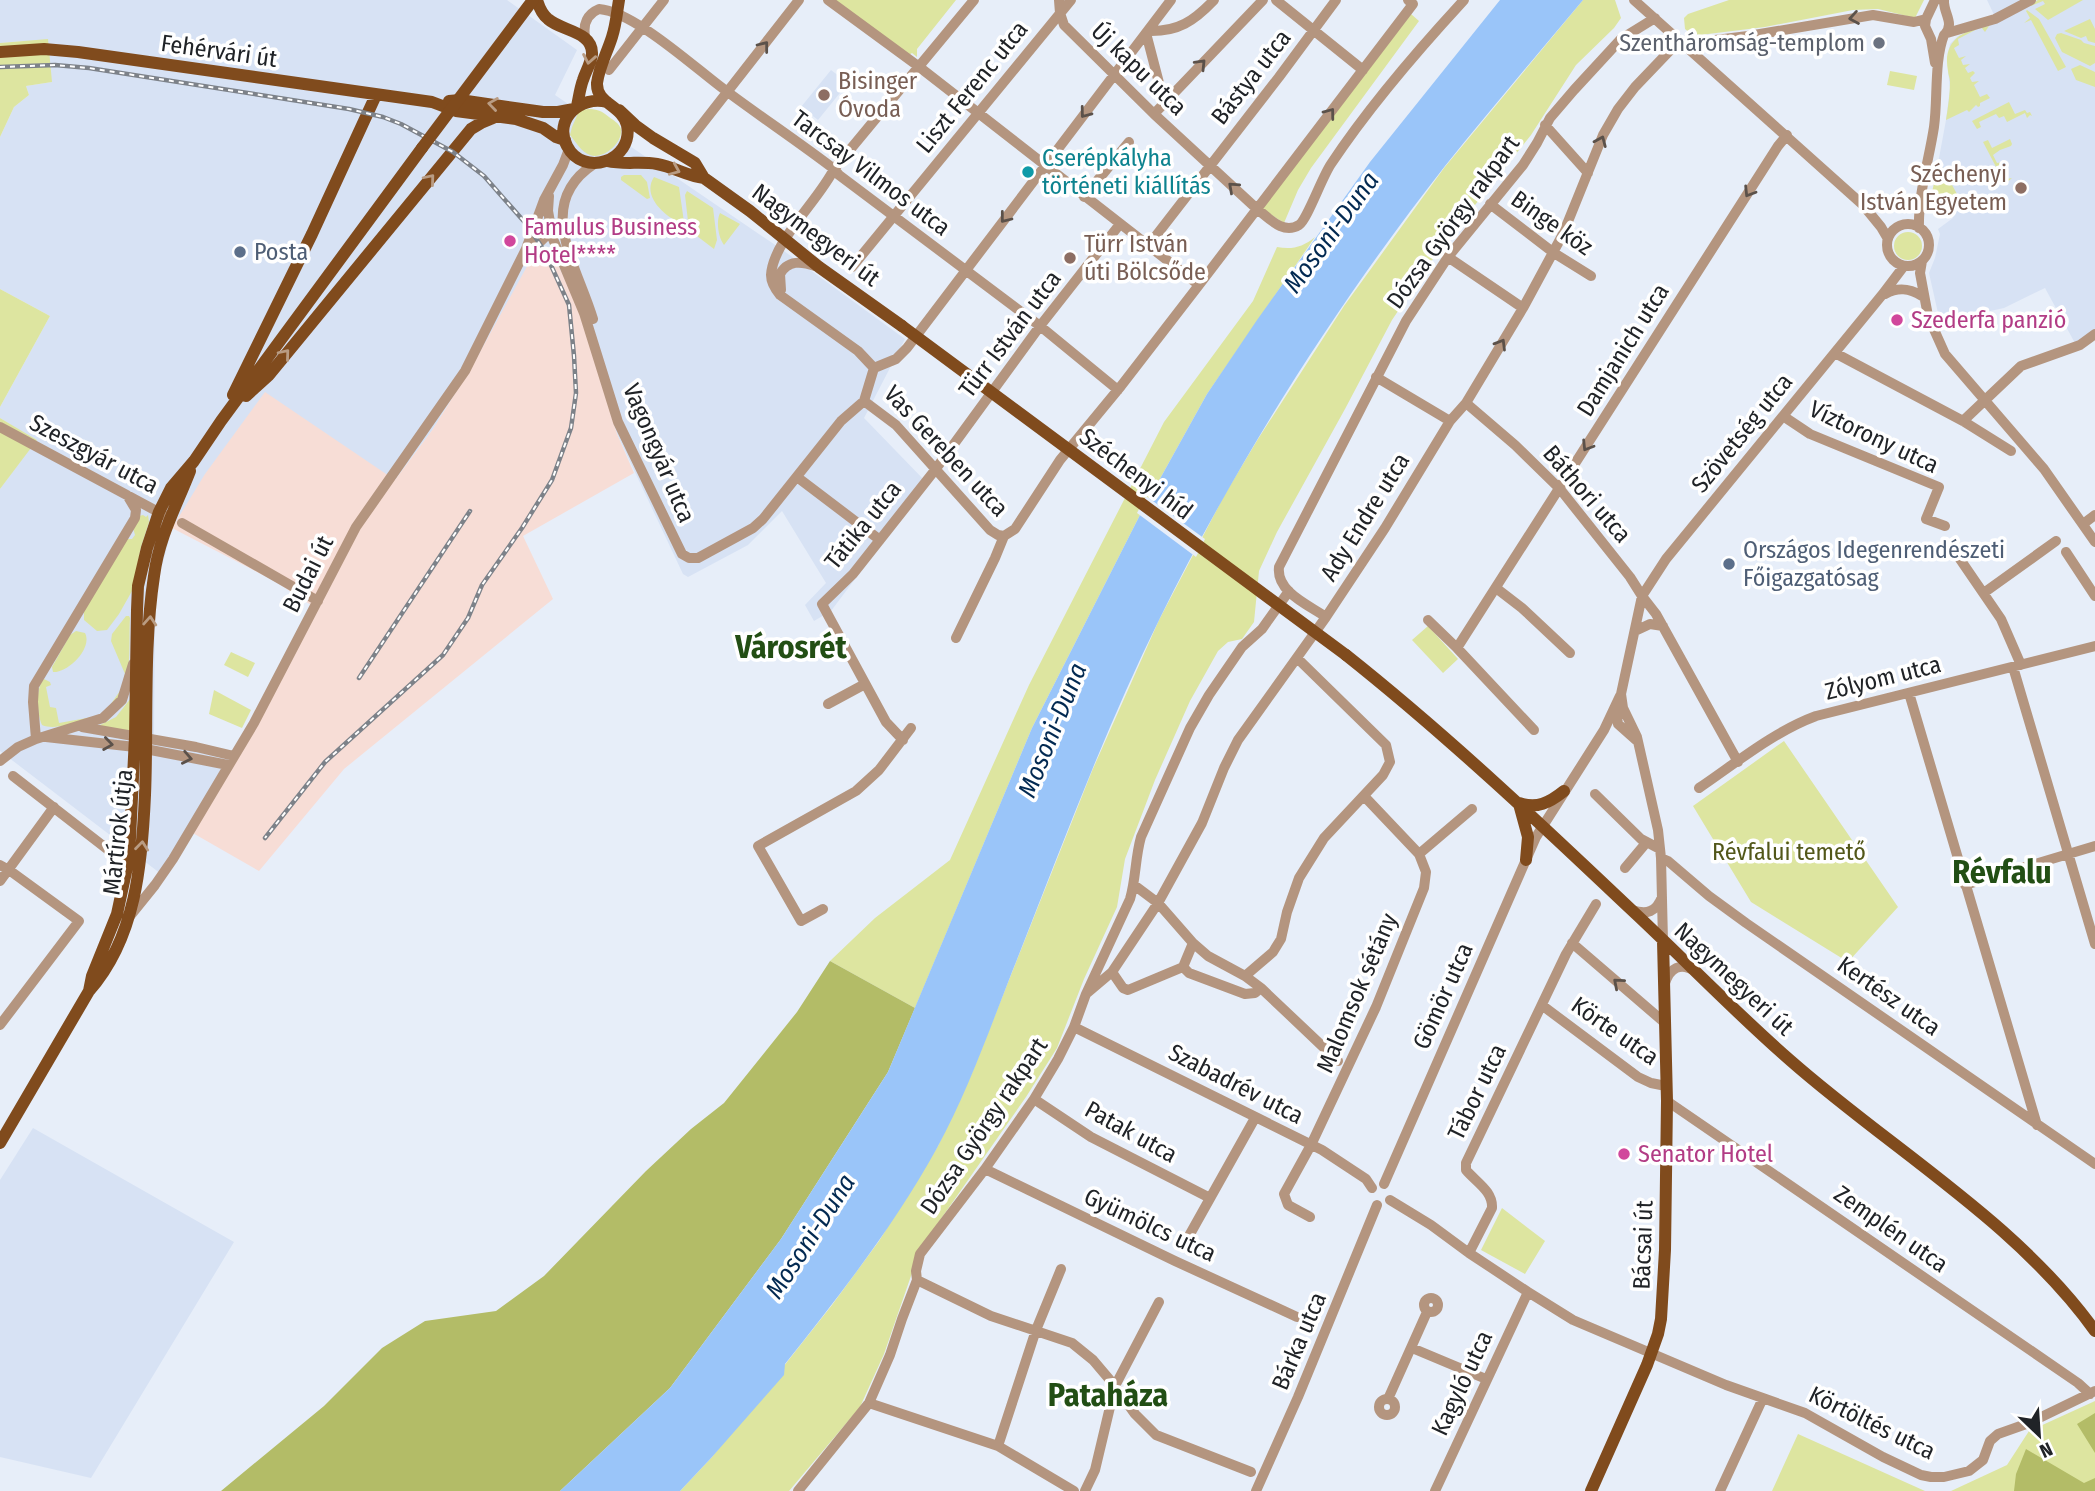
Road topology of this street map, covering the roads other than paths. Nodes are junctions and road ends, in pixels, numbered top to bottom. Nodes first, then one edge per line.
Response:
1 (535, 0) edge
2 (619, 0) edge
3 (664, 0) edge
4 (799, 0) edge
5 (828, 0) edge
6 (974, 0) edge
7 (1059, 0) edge
8 (1071, 0) edge
9 (1171, 0) edge
10 (1213, 0) edge
11 (1263, 0) edge
12 (1276, 0) edge
13 (1336, 0) edge
14 (1464, 0) edge
15 (1634, 0) edge
16 (1936, 0) edge
17 (1944, 0) edge
18 (2031, 0) edge
19 (1411, 2) edge
20 (1060, 13) junction
21 (591, 14) junction
22 (617, 14) junction
23 (1927, 17) junction
24 (1948, 17) junction
25 (1654, 18) junction
26 (1980, 23) junction
27 (640, 25) junction
28 (1314, 30) junction
29 (570, 31) junction
30 (1147, 32) junction
31 (1930, 34) junction
32 (1945, 34) junction
33 (585, 37) junction
34 (612, 37) junction
35 (1681, 42) junction
36 (1706, 42) junction
37 (0, 52) edge
38 (1703, 62) junction
39 (918, 66) junction
40 (609, 70) dead end
41 (1363, 70) junction
42 (1114, 76) junction
43 (1938, 78) junction
44 (728, 92) junction
45 (376, 95) junction
46 (432, 102) junction
47 (607, 102) junction
48 (1164, 102) junction
49 (575, 108) junction
50 (619, 110) junction
51 (977, 113) junction
52 (1154, 114) junction
53 (497, 117) junction
54 (1545, 125) junction
55 (1787, 135) junction
56 (692, 137) dead end
57 (1129, 142) dead end
58 (567, 144) junction
59 (601, 162) junction
60 (1045, 166) junction
61 (1209, 166) junction
62 (834, 169) junction
63 (1588, 173) junction
64 (704, 178) junction
65 (848, 183) junction
66 (550, 190) junction
67 (1084, 197) junction
68 (1921, 197) junction
69 (812, 202) junction
70 (1490, 204) junction
71 (1863, 205) junction
72 (1257, 209) junction
73 (893, 218) junction
74 (562, 221) junction
75 (1120, 224) junction
76 (1901, 226) junction
77 (1919, 228) junction
78 (532, 231) junction
79 (551, 231) junction
80 (1888, 239) junction
81 (786, 240) junction
82 (541, 241) junction
83 (561, 245) junction
84 (1148, 246) junction
85 (526, 249) junction
86 (1554, 253) junction
87 (1448, 257) junction
88 (1891, 257) junction
89 (1922, 261) junction
90 (1905, 266) junction
91 (819, 267) junction
92 (852, 267) dead end
93 (965, 270) junction
94 (1591, 276) dead end
95 (1199, 285) junction
96 (1880, 297) junction
97 (1923, 298) junction
98 (791, 303) junction
99 (1523, 308) junction
100 (901, 326) joint
101 (1040, 326) junction
102 (2095, 334) edge
103 (1835, 353) junction
104 (874, 368) junction
105 (1376, 377) junction
106 (1118, 390) junction
107 (1986, 400) junction
108 (864, 401) junction
109 (1466, 403) junction
110 (1783, 416) junction
111 (220, 421) junction
112 (1450, 421) junction
113 (1963, 421) junction
114 (0, 428) edge
115 (2011, 451) dead end
116 (935, 470) junction
117 (797, 477) junction
118 (1560, 489) junction
119 (127, 495) junction
120 (2095, 515) edge
121 (170, 518) junction
122 (2083, 524) junction
123 (1945, 526) dead end
124 (1004, 536) junction
125 (880, 540) junction
126 (2056, 541) dead end
127 (2095, 542) edge
128 (1951, 546) dead end
129 (2066, 552) dead end
130 (1496, 588) junction
131 (1289, 592) junction
132 (1985, 592) junction
133 (1642, 596) junction
134 (2095, 596) edge
135 (318, 601) junction
136 (1326, 617) junction
137 (1428, 620) dead end
138 (1663, 626) junction
139 (1635, 631) junction
140 (956, 638) dead end
141 (2095, 646) edge
142 (1457, 648) junction
143 (137, 651) junction
144 (1570, 653) dead end
145 (1346, 655) joint
146 (1297, 658) junction
147 (2017, 666) junction
148 (865, 684) junction
149 (1909, 693) junction
150 (1621, 694) junction
151 (828, 704) dead end
152 (1616, 706) junction
153 (79, 727) junction
154 (1620, 727) junction
155 (911, 728) dead end
156 (1534, 730) dead end
157 (1600, 736) junction
158 (39, 738) junction
159 (903, 740) junction
160 (141, 743) junction
161 (1638, 745) junction
162 (2, 756) edge
163 (231, 760) junction
164 (1738, 762) junction
165 (13, 776) dead end
166 (1699, 788) dead end
167 (1563, 791) junction
168 (1595, 794) dead end
169 (1364, 796) junction
170 (1516, 801) junction
171 (54, 807) junction
172 (1472, 809) dead end
173 (1542, 826) junction
174 (1646, 843) junction
175 (2095, 846) edge
176 (111, 852) dead end
177 (1661, 853) junction
178 (1419, 854) junction
179 (2068, 854) junction
180 (1526, 860) junction
181 (5, 867) edge
182 (1625, 868) dead end
183 (0, 881) edge
184 (1134, 885) junction
185 (1965, 885) junction
186 (1662, 897) junction
187 (1158, 903) junction
188 (1596, 904) dead end
189 (822, 909) dead end
190 (1632, 911) junction
191 (128, 918) junction
192 (1663, 941) junction
193 (1193, 943) junction
194 (1572, 943) junction
195 (2095, 944) edge
196 (1182, 967) junction
197 (1696, 971) junction
198 (1112, 972) junction
199 (1245, 976) junction
200 (1664, 985) junction
201 (1261, 988) junction
202 (89, 991) junction
203 (1086, 994) junction
204 (1543, 1006) junction
205 (1665, 1023) junction
206 (0, 1025) edge
207 (1074, 1027) junction
208 (1338, 1061) dead end
209 (1666, 1086) junction
210 (1034, 1099) junction
211 (1667, 1101) junction
212 (1255, 1118) junction
213 (2037, 1125) junction
214 (0, 1143) edge
215 (1311, 1145) junction
216 (2095, 1164) edge
217 (985, 1169) junction
218 (1384, 1184) junction
219 (1371, 1188) junction
220 (1210, 1198) junction
221 (1390, 1200) junction
222 (1377, 1205) junction
223 (1310, 1217) dead end
224 (1185, 1243) dead end
225 (1469, 1253) junction
226 (1061, 1269) dead end
227 (917, 1280) junction
228 (1528, 1292) junction
229 (1159, 1302) dead end
230 (1427, 1312) dead end
231 (1297, 1317) dead end
232 (1036, 1330) junction
233 (2095, 1331) edge
234 (1412, 1348) junction
235 (1652, 1353) junction
236 (1486, 1379) junction
237 (1115, 1386) junction
238 (2092, 1393) edge
239 (1763, 1398) junction
240 (1388, 1399) dead end
241 (869, 1403) junction
242 (998, 1446) junction
243 (1251, 1472) dead end
244 (805, 1489) edge
245 (1074, 1491) edge
246 (1085, 1491) edge
247 (1256, 1491) edge
248 (1436, 1491) edge
249 (1591, 1491) edge
250 (1720, 1491) edge

1 - 29 main road
1 - 111 main road, bridge
2 - 22 main road
3 - 27 street
44 -> 4 street
5 - 39 street
6 - 39 street
7 - 20 street
8 - 20 street, Liszt Ferenc utca
9 - 30 street
10 - 30 street
48 -> 11 street
12 - 28 street
13 - 28 street, Bástya utca
14 - 72 street, Új kapu utca
15 - 25 street
16 - 23 street
17 - 24 street
18 - 26 street
19 - 41 street
20 - 42 street, Új kapu utca
20 - 51 street, Liszt Ferenc utca
21 - 22 street, Tarcsay Vilmos utca
21 - 29 street
21 - 33 street
22 - 27 street, Tarcsay Vilmos utca
22 - 34 main road
23 - 24 street
23 - 31 street
23 -> 36 street
24 - 26 street
24 - 32 street
25 - 35 street
25 - 54 street, Dózsa György rakpart
26 - 32 street
27 - 34 street
27 - 40 street
27 - 44 street, Tarcsay Vilmos utca
28 - 41 street
28 - 61 street, Bástya utca
29 - 33 main road
30 - 42 street
30 - 48 street
31 - 32 street
31 - 43 street
32 - 43 street
33 -> 49 main road
34 - 47 main road
35 - 36 street
35 - 38 street
63 -> 35 street, Ady Endre utca
36 - 38 street
37 - 45 main road, Fehérvári út
38 - 55 street
39 - 51 street
39 - 62 street
72 -> 41 street
42 - 52 street, Új kapu utca
42 -> 60 street
43 - 68 street
44 - 56 street
44 - 62 street, Tarcsay Vilmos utca
45 - 46 main road, Fehérvári út
45 - 111 main road
49 -> 46 main road, Fehérvári út
46 - 53 main road, Fehérvári út
47 - 49 main road
47 - 50 main road
48 - 52 street
49 - 58 main road
50 - 59 main road
50 - 64 main road, Nagymegyeri út
51 - 60 street
51 - 73 street, Liszt Ferenc utca
52 - 61 street, Új kapu utca
53 - 58 main road, Fehérvári út
111 -> 53 main road
54 - 63 street
54 - 70 street, Dózsa György rakpart
55 - 71 street
55 -> 118 street, Damjanich utca
57 - 67 street
58 - 59 main road
58 - 66 street, Budai út
59 -> 64 main road, Nagymegyeri út
59 - 74 street
60 - 67 street
60 -> 93 street
72 -> 61 street, Új kapu utca
61 - 84 street, Bástya utca
62 - 65 street, Tarcsay Vilmos utca
62 - 69 street
63 - 86 street, Ady Endre utca
64 - 81 main road, Nagymegyeri út
65 - 69 street
65 - 73 street, Tarcsay Vilmos utca
66 - 78 street, Budai út
66 - 79 street, Budai út
67 - 75 street
68 - 76 street
68 - 77 street
69 - 81 street
70 - 86 street, Binge köz
70 - 87 street, Dózsa György rakpart
71 - 76 street
71 - 80 street
72 - 95 street
73 - 92 street, Liszt Ferenc utca
73 - 93 street, Tarcsay Vilmos utca
74 - 79 street
74 - 83 street, Vagongyár utca
75 - 84 street
75 - 101 street, Türr István utca
76 - 77 street
76 - 80 street
77 - 89 street
78 - 79 street
78 - 85 street, Budai út
79 - 82 street
79 - 83 street, Vagongyár utca
80 - 88 street
81 - 91 main road, Nagymegyeri út
81 - 98 street, Vas Gereben utca
82 - 83 street
82 - 85 street
83 - 117 street, Vagongyár utca
84 - 95 street
85 - 135 street, Budai út
86 - 94 street, Binge köz
86 - 99 street, Ady Endre utca
87 - 99 street
87 - 105 street, Dózsa György rakpart
88 - 90 street
88 - 96 street, Szövetség utca
89 - 90 street
89 - 97 street
90 - 96 street, Szövetség utca
90 - 97 street
91 - 98 street
91 - 100 main road, Nagymegyeri út
93 - 101 street, Tarcsay Vilmos utca
93 - 104 street
95 - 106 street
96 - 97 street
96 - 103 street, Szövetség utca
97 - 107 street
98 - 104 street, Vas Gereben utca
109 -> 99 street, Ady Endre utca
100 - 145 main road, Széchenyi híd, bridge
101 - 106 street, Tarcsay Vilmos utca
101 - 116 street, Türr István utca
102 - 107 street
103 - 110 street, Szövetség utca
103 - 113 street
104 - 108 street, Vas Gereben utca
105 - 112 street
105 - 131 street, Dózsa György rakpart
106 - 124 street
107 - 113 street
107 - 122 street
108 - 116 street, Vas Gereben utca
108 - 117 street
109 - 112 street, Ady Endre utca
109 - 118 street, Báthori utca
110 - 123 street, Víztorony utca
110 - 133 street, Szövetség utca
111 - 121 main road
112 - 136 street, Ady Endre utca
113 - 115 street
114 - 119 street, Szeszgyár utca
116 - 124 street, Vas Gereben utca
116 - 125 street, Tátika utca
117 - 125 street
118 - 130 street, Damjanich utca
118 - 133 street, Báthori utca
119 - 121 street, Szeszgyár utca
119 - 158 street
120 - 122 street
121 - 135 street, Szeszgyár utca
121 - 143 main road
160 -> 121 main road
122 - 127 street
124 - 140 street
125 - 148 street, Tátika utca
126 - 132 street
128 - 132 street
129 - 134 street
130 - 142 street, Damjanich utca
130 - 144 street
131 - 136 street
131 - 184 street, Dózsa György rakpart
132 - 147 street
133 - 138 street, Báthori utca
133 - 139 street
135 - 163 street, Budai út
136 - 146 street, Ady Endre utca
137 - 142 street
138 - 139 street
138 - 164 street, Báthori utca
139 - 150 street
141 - 147 street, Zólyom utca
142 - 156 street
143 - 153 street
143 - 160 main road
145 - 170 main road, Nagymegyeri út
146 - 169 street
146 - 187 street, Ady Endre utca
147 - 149 street, Zólyom utca
147 - 179 street
148 - 151 street
148 - 159 street
149 - 164 street, Zólyom utca
149 - 185 street
150 - 152 street, Gömör utca
150 - 161 street, Bácsai út
152 - 154 street
152 - 157 street, Gömör utca
153 - 158 street
153 - 160 street
154 - 157 street
154 - 161 street
155 - 159 street
157 - 167 street, Gömör utca
158 -> 160 street
158 - 162 street
159 - 189 street
160 - 163 street
191 -> 160 main road, Mártírok útja
160 - 202 main road, Mártírok útja
161 - 177 street, Bácsai út
163 - 191 street, Budai út
164 - 166 street, Zólyom utca
165 - 171 street
167 - 170 main road
167 - 173 street, Gömör utca
168 - 174 street
169 - 178 street
169 - 199 street
170 - 173 main road, Nagymegyeri út
170 - 180 main road
171 - 176 street
171 - 181 street
172 - 178 street
173 - 180 street, Gömör utca
173 - 190 main road, Nagymegyeri út
174 - 177 street, Kertész utca
174 - 182 street
175 - 179 street
177 - 186 street, Bácsai út
177 - 213 street, Kertész utca
178 - 215 street, Malomsok sétány
179 - 185 street
179 - 195 street
180 - 218 street, Gömör utca
181 - 183 street
181 - 206 street
184 - 187 street
184 - 203 street, Dózsa György rakpart
185 - 213 street
186 - 190 street
186 - 192 street, Bácsai út
187 - 193 street
187 - 198 street, Ady Endre utca
188 - 194 street, Tábor utca
190 - 192 main road, Nagymegyeri út
191 - 202 main road, Mártírok útja
192 - 197 main road, Nagymegyeri út
192 - 200 main road, Bácsai út
193 - 196 street
193 - 199 street
194 - 204 street, Tábor utca
205 -> 194 street
196 - 198 street
196 - 201 street
197 - 200 street
197 - 233 main road, Nagymegyeri út
198 - 203 street, Ady Endre utca
199 - 201 street
200 - 205 main road, Bácsai út
201 - 208 street
202 - 214 main road, Mártírok útja
203 - 207 street, Dózsa György rakpart
204 - 209 street, Körte utca
204 - 225 street, Tábor utca
205 - 209 main road, Bácsai út
207 - 210 street, Dózsa György rakpart
207 - 212 street, Szabadrév utca
209 - 211 main road, Bácsai út
210 - 217 street, Dózsa György rakpart
210 - 220 street, Patak utca
211 - 235 main road, Bácsai út
211 - 238 street, Zemplén utca
212 - 215 street, Szabadrév utca
212 - 220 street
213 - 216 street, Kertész utca
215 - 219 street, Szabadrév utca
215 - 223 street, Malomsok sétány
217 - 227 street, Dózsa György rakpart
217 - 231 street, Gyümölcs utca
218 - 219 street
218 - 221 street
219 - 222 street
220 - 224 street
221 - 222 street
221 - 225 street
222 - 247 street, Bárka utca
225 - 228 street
226 - 232 street
227 - 232 street
227 - 241 street, Dózsa György rakpart
228 - 235 street
228 - 236 street, Kagyló utca
229 - 237 street
230 - 234 street
232 - 237 street
232 - 242 street
234 - 236 street
234 - 240 street
235 - 239 street, Körtöltés utca
235 - 249 main road, Bácsai út
236 - 248 street, Kagyló utca
237 - 243 street
237 - 246 street
238 - 239 street, Körtöltés utca
239 - 250 street
241 - 242 street
241 - 244 street, Dózsa György rakpart
242 - 245 street

